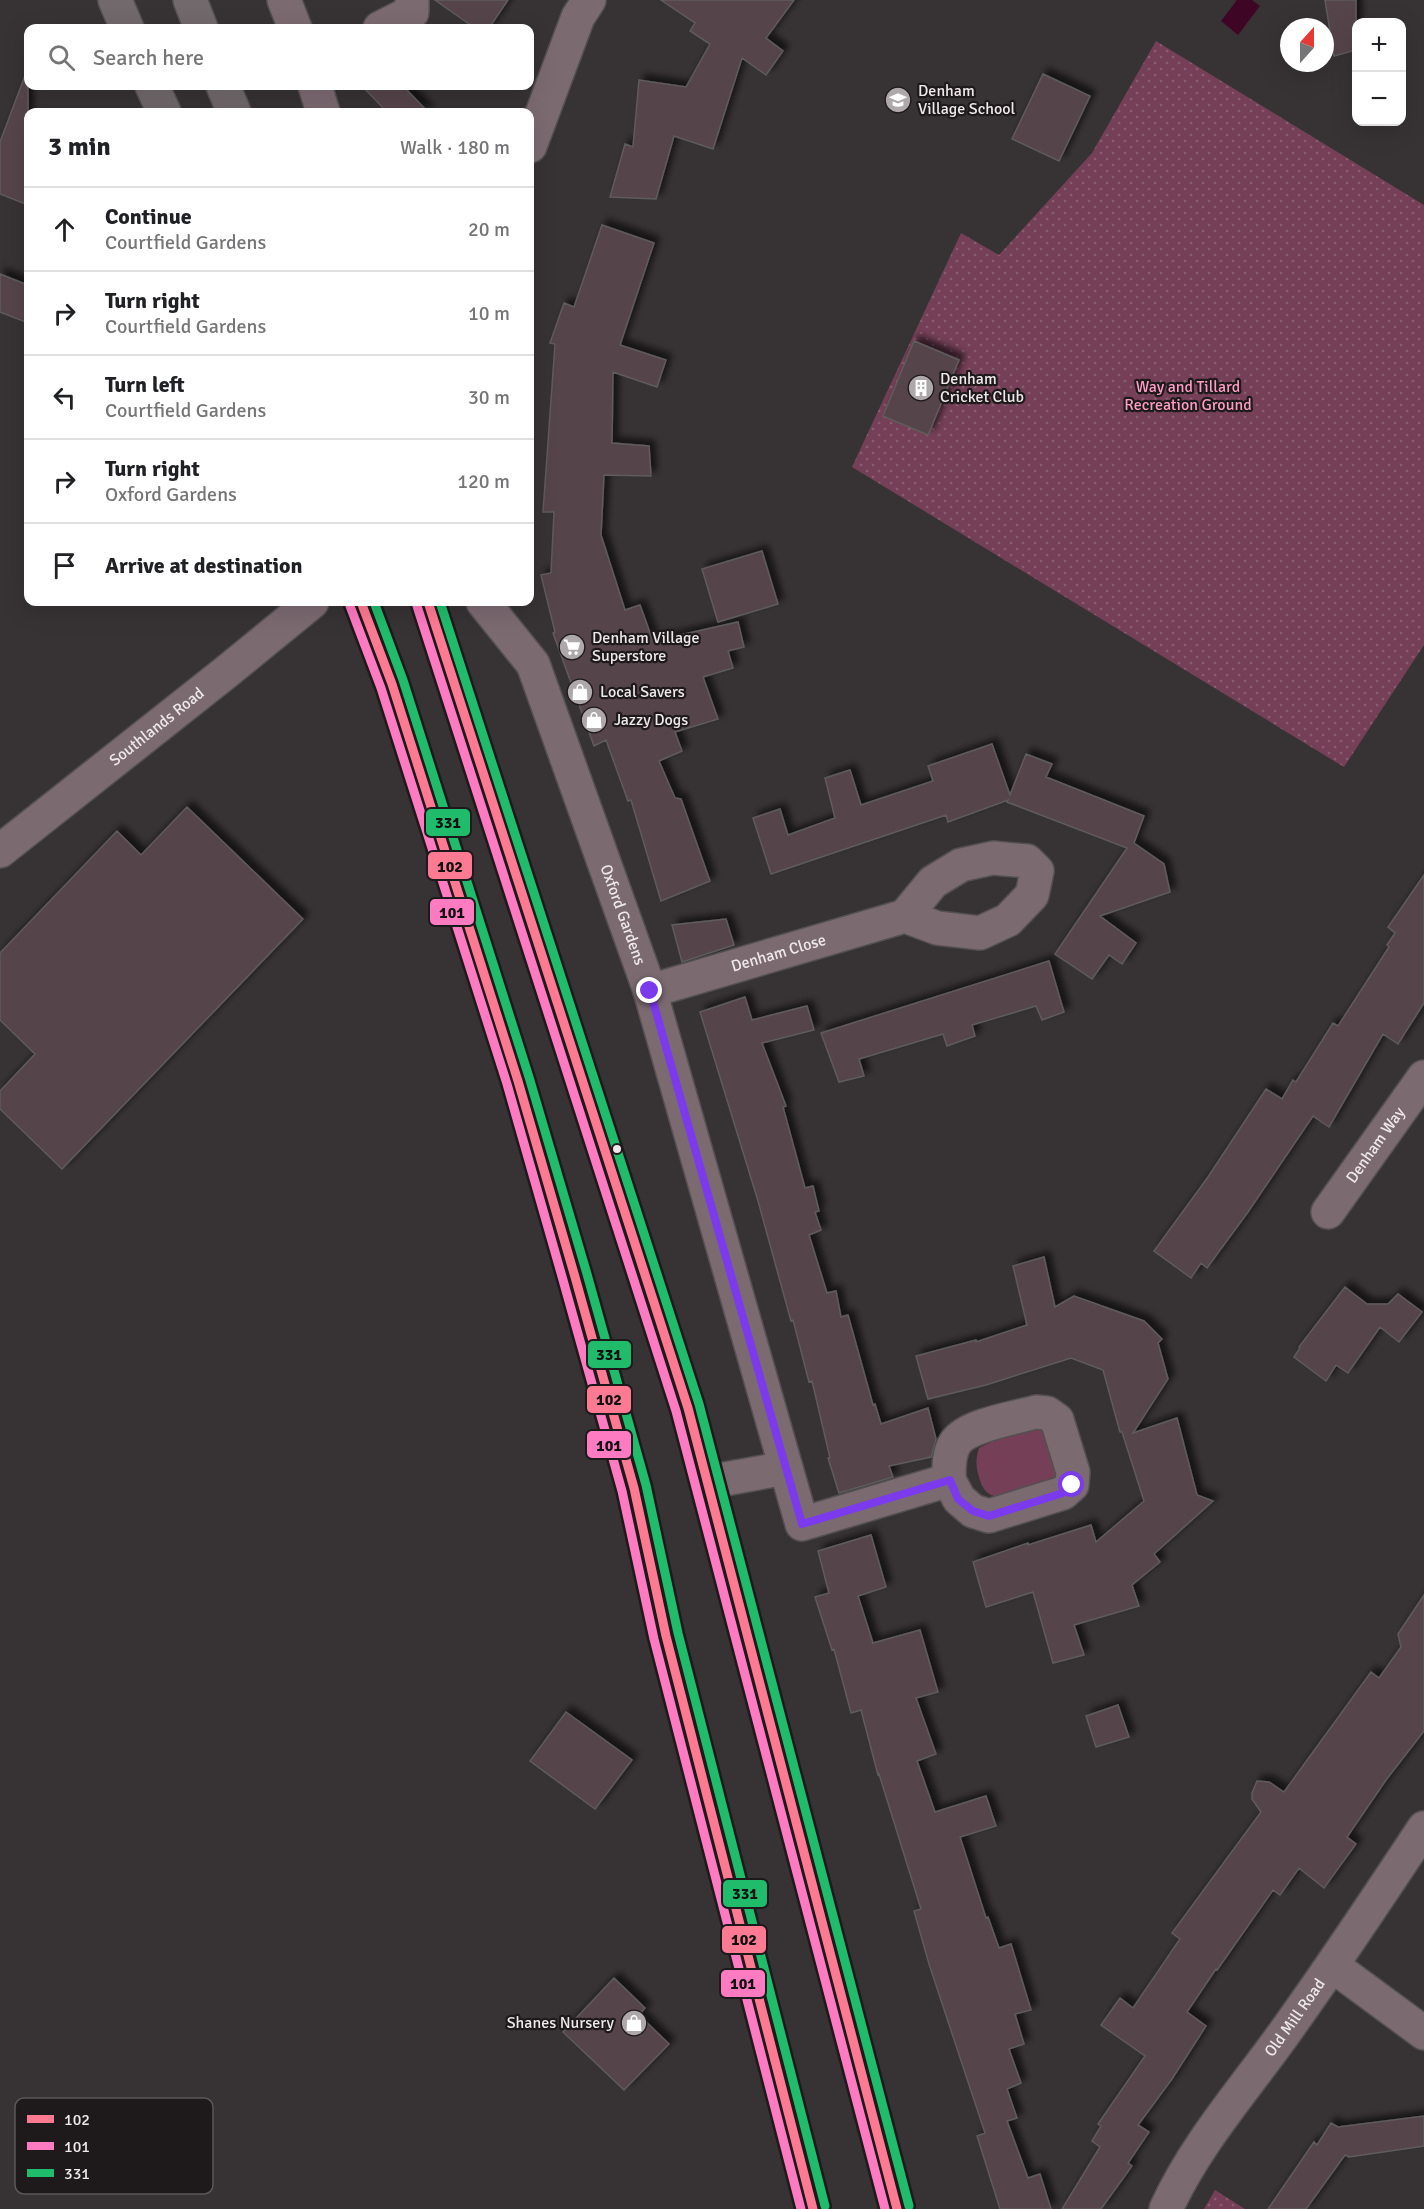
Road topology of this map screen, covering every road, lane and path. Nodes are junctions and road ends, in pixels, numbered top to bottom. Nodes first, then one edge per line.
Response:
1 (115, 0) edge
2 (190, 0) edge
3 (284, 0) edge
4 (412, 0) edge
5 (589, 0) edge
6 (125, 24) edge
7 (199, 24) edge
8 (293, 24) edge
9 (388, 24) edge
10 (154, 90) edge
11 (225, 90) edge
12 (316, 90) edge
13 (162, 108) edge
14 (232, 108) edge
15 (322, 108) edge
16 (534, 135) edge
17 (307, 606) edge
18 (363, 606) edge
19 (429, 606) edge
20 (486, 606) edge
21 (0, 851) edge
22 (905, 916) dead end
23 (650, 991) junction
24 (1424, 1077) edge
25 (1328, 1212) dead end
26 (786, 1468) junction
27 (950, 1480) dead end
28 (708, 1482) junction
29 (1424, 1828) edge
30 (1333, 1966) junction
31 (1424, 2033) edge
32 (813, 2209) edge
33 (897, 2209) edge
34 (1166, 2209) edge

1 - 6 highway
2 - 7 highway
3 - 8 street
4 - 9 street
5 - 16 street
10 - 13 highway
11 - 14 highway
12 - 15 street
17 - 21 street, Southlands Road
18 - 32 highway
19 - 28 highway
20 - 23 street, Oxford Gardens
22 - 23 street, Denham Close
23 - 26 street, Oxford Gardens
24 - 25 street, Denham Way
26 - 27 street, Oxford Gardens
26 - 28 street
28 - 33 highway
29 - 30 street, Old Mill Road
30 - 31 street
30 - 34 street, Old Mill Road

